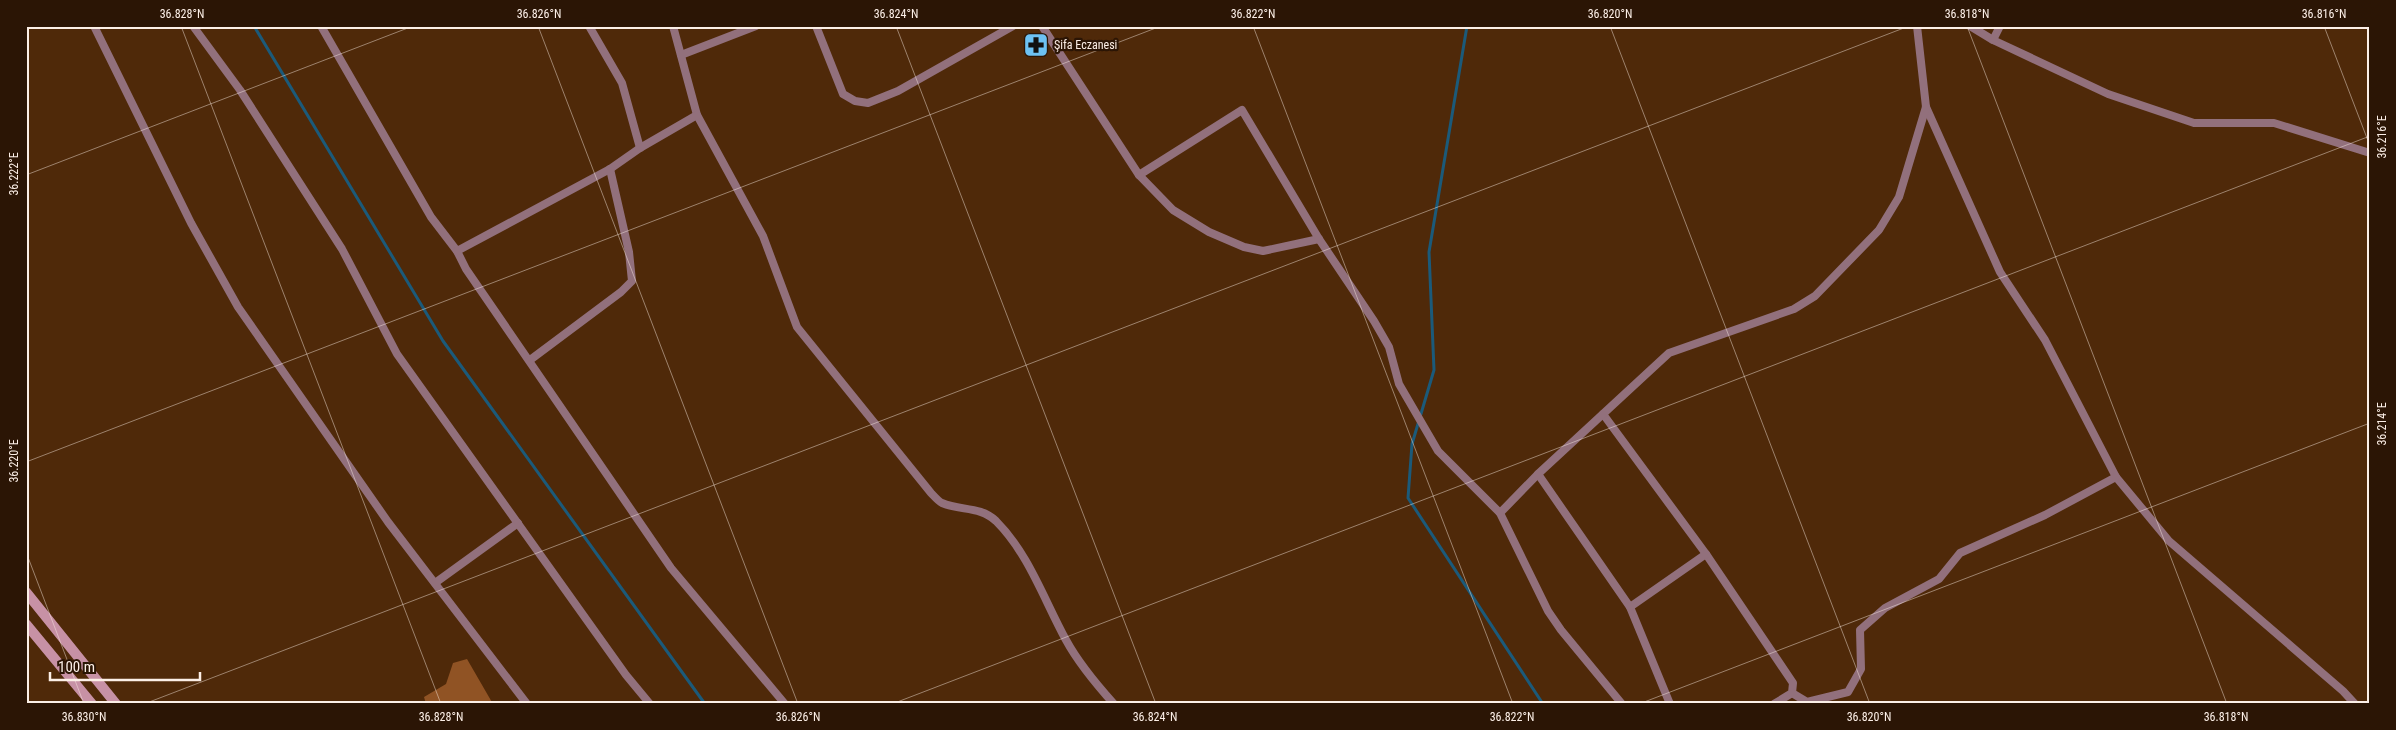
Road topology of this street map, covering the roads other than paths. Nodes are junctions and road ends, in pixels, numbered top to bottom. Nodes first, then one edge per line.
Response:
1 (94, 26) edge
2 (194, 26) edge
3 (321, 26) edge
4 (589, 26) edge
5 (673, 26) edge
6 (756, 26) edge
7 (816, 26) edge
8 (1013, 26) edge
9 (1042, 26) edge
10 (1917, 26) edge
11 (1970, 26) edge
12 (2000, 26) edge
13 (1994, 40) junction
14 (680, 55) junction
15 (1926, 108) junction
16 (697, 115) junction
17 (640, 148) junction
18 (2370, 153) edge
19 (610, 169) junction
20 (1139, 175) junction
21 (1319, 239) junction
22 (457, 251) junction
23 (530, 360) junction
24 (1603, 414) junction
25 (1538, 474) junction
26 (2116, 478) junction
27 (1500, 513) junction
28 (518, 523) junction
29 (1706, 554) junction
30 (435, 584) junction
31 (26, 592) edge
32 (1630, 606) junction
33 (26, 624) edge
34 (1792, 693) junction
35 (92, 704) edge
36 (116, 704) edge
37 (527, 704) edge
38 (650, 704) edge
39 (785, 704) edge
40 (1114, 704) edge
41 (1622, 704) edge
42 (1670, 704) edge
43 (1774, 704) edge
44 (2355, 704) edge

1 - 30 street
2 - 28 street
3 - 22 street
4 - 17 street
5 - 14 street
6 - 14 street
7 - 8 street
9 - 20 street
10 - 15 street
11 - 13 street
12 - 13 street
13 - 18 street
14 - 16 street
15 - 24 street
15 - 26 street
16 - 17 street
16 - 40 street
17 - 19 street
19 - 22 street
19 - 23 street
20 - 21 street
20 - 21 street
21 - 27 street
22 - 23 street
23 - 39 street
24 - 25 street
24 - 29 street
25 - 27 street
25 - 32 street
26 - 34 street
26 - 44 street
27 - 41 street
28 - 30 street
28 - 38 street
29 - 32 street
29 - 34 street
30 - 37 street
31 - 36 main road
32 - 42 street
33 - 35 main road
34 - 43 street

